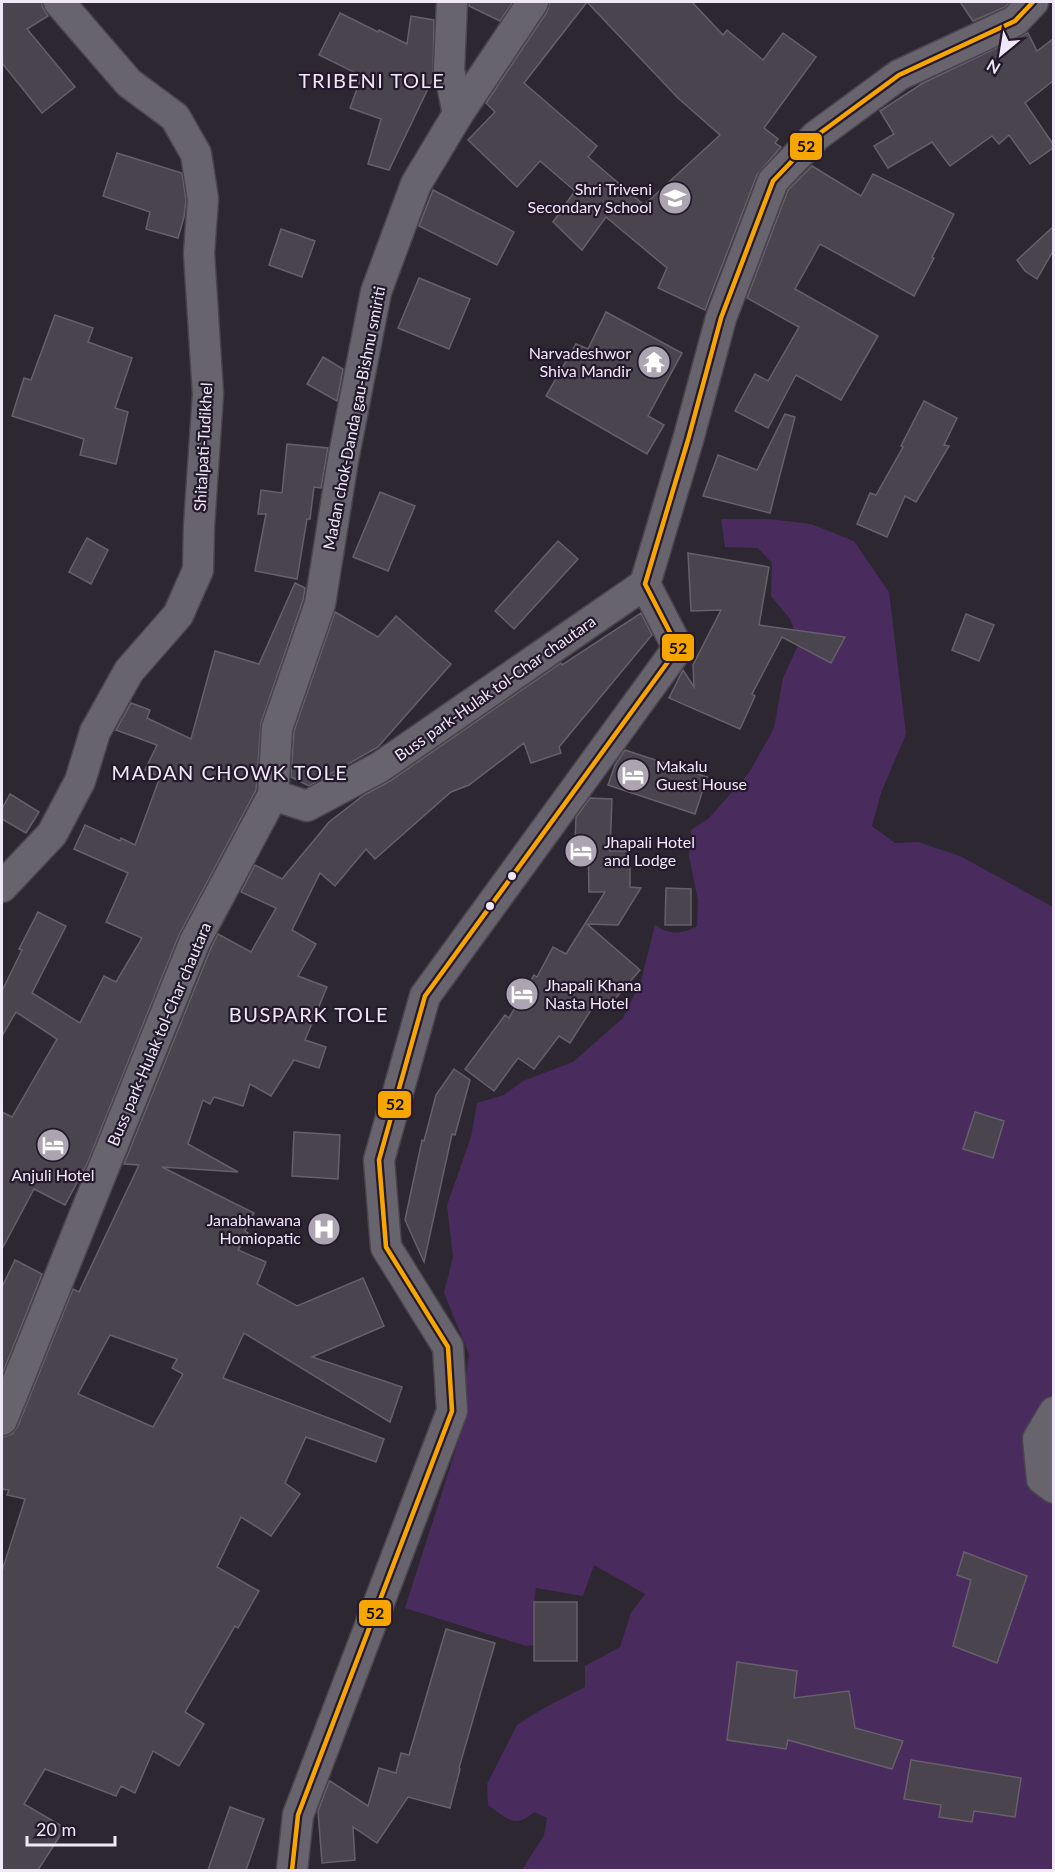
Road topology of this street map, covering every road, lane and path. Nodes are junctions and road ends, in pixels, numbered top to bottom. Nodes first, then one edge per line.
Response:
1 (59, 2) edge
2 (452, 2) edge
3 (533, 2) edge
4 (1033, 2) edge
5 (458, 114) junction
6 (645, 584) junction
7 (273, 795) junction
8 (2, 887) edge
9 (1053, 1412) edge
10 (2, 1420) edge
11 (1053, 1488) edge
12 (292, 1870) edge

1 - 8 street, Shitalpati-Tudikhel
2 - 5 street
3 - 5 street, Madan chok-Danda gau-Bishnu smiriti
4 - 6 street
5 - 7 street, Madan chok-Danda gau-Bishnu smiriti
6 - 7 street, Buss park-Hulak tol-Char chautara
6 - 12 street
7 - 10 street, Buss park-Hulak tol-Char chautara
9 - 11 street

